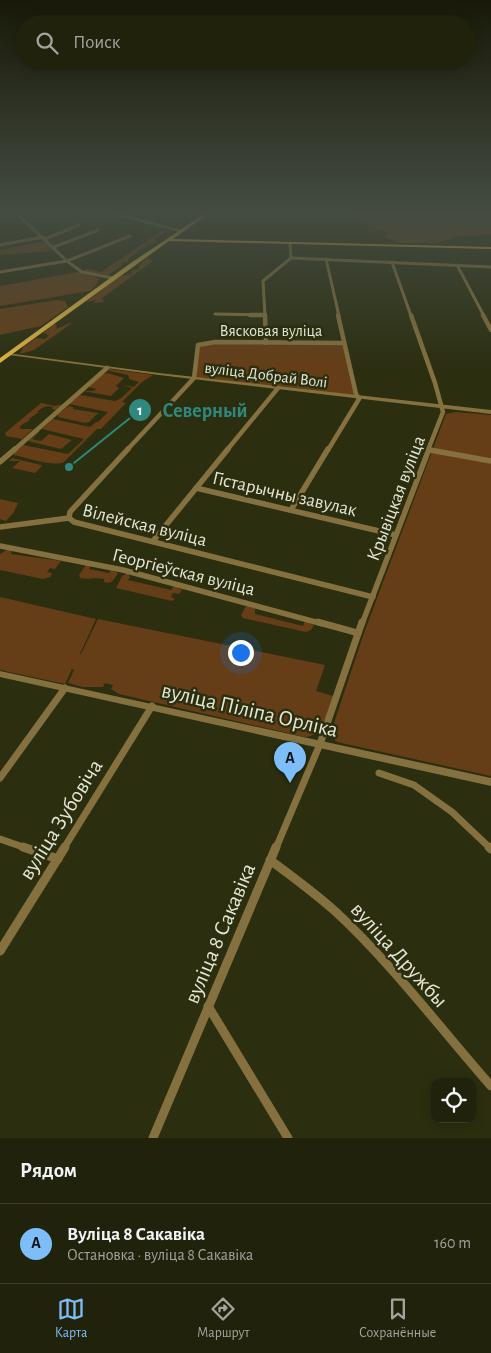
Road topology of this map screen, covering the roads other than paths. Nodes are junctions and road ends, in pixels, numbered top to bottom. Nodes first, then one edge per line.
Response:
1 (43, 265) edge
2 (73, 265) edge
3 (131, 265) edge
4 (282, 265) edge
5 (327, 265) edge
6 (393, 265) edge
7 (457, 265) edge
8 (459, 265) edge
9 (491, 267) edge
10 (0, 272) edge
11 (113, 278) junction
12 (215, 314) dead end
13 (265, 315) junction
14 (491, 330) edge
15 (266, 343) junction
16 (344, 343) junction
17 (9, 354) junction
18 (0, 361) edge
19 (107, 368) junction
20 (194, 378) junction
21 (278, 388) junction
22 (358, 397) junction
23 (443, 407) junction
24 (491, 412) edge
25 (430, 450) junction
26 (491, 461) edge
27 (0, 462) edge
28 (196, 488) junction
29 (291, 510) junction
30 (69, 518) junction
31 (0, 527) edge
32 (396, 535) junction
33 (153, 541) junction
34 (0, 546) edge
35 (373, 597) junction
36 (358, 632) junction
37 (0, 674) edge
38 (65, 688) junction
39 (152, 706) junction
40 (320, 744) junction
41 (379, 773) dead end
42 (0, 778) edge
43 (491, 782) edge
44 (0, 839) edge
45 (491, 846) edge
46 (58, 859) junction
47 (270, 860) junction
48 (0, 951) edge
49 (208, 1006) junction
50 (491, 1086) edge
51 (153, 1138) edge
52 (288, 1138) edge

1 - 10 street
2 - 11 street
3 - 11 main road
4 - 13 street
5 - 16 street
6 - 23 street
7 - 14 street
8 - 9 street
11 - 17 main road
12 - 13 street
13 - 15 street
15 - 16 street, Вясковая вуліца
15 - 20 street, Вясковая вуліца
16 - 22 street
17 - 18 main road
17 - 19 street, вуліца Добрай Волі
19 - 20 street, вуліца Добрай Волі
19 - 27 street
20 - 21 street, вуліца Добрай Волі
20 - 30 street, Вілейская вуліца
21 - 22 street, вуліца Добрай Волі
21 - 28 street
22 - 23 street, вуліца Добрай Волі
22 - 29 street
23 - 24 street, вуліца Добрай Волі
23 - 25 street, Крывіцкая вуліца
25 - 26 street
25 - 32 street, Крывіцкая вуліца
28 - 29 street, Гістарычны завулак
28 - 33 street
29 - 32 street, Гістарычны завулак
30 - 31 street
30 - 33 street, Вілейская вуліца
32 - 35 street, Крывіцкая вуліца
33 - 35 street, Вілейская вуліца
34 - 36 street, Георгіеўская вуліца
35 - 36 street, Крывіцкая вуліца
36 - 40 street, Крывіцкая вуліца
37 - 38 street, вуліца Піліпа Орліка
38 - 39 street, вуліца Піліпа Орліка
38 - 42 street
39 - 40 street, вуліца Піліпа Орліка
39 - 46 street, вуліца Зубовіча
40 - 43 street, вуліца Піліпа Орліка
40 - 47 street, вуліца 8 Сакавіка
41 - 45 street
44 - 46 street
46 - 48 street, вуліца Зубовіча
47 - 49 street, вуліца 8 Сакавіка
47 - 50 street, вуліца Дружбы
49 - 51 street, вуліца 8 Сакавіка
49 - 52 street

